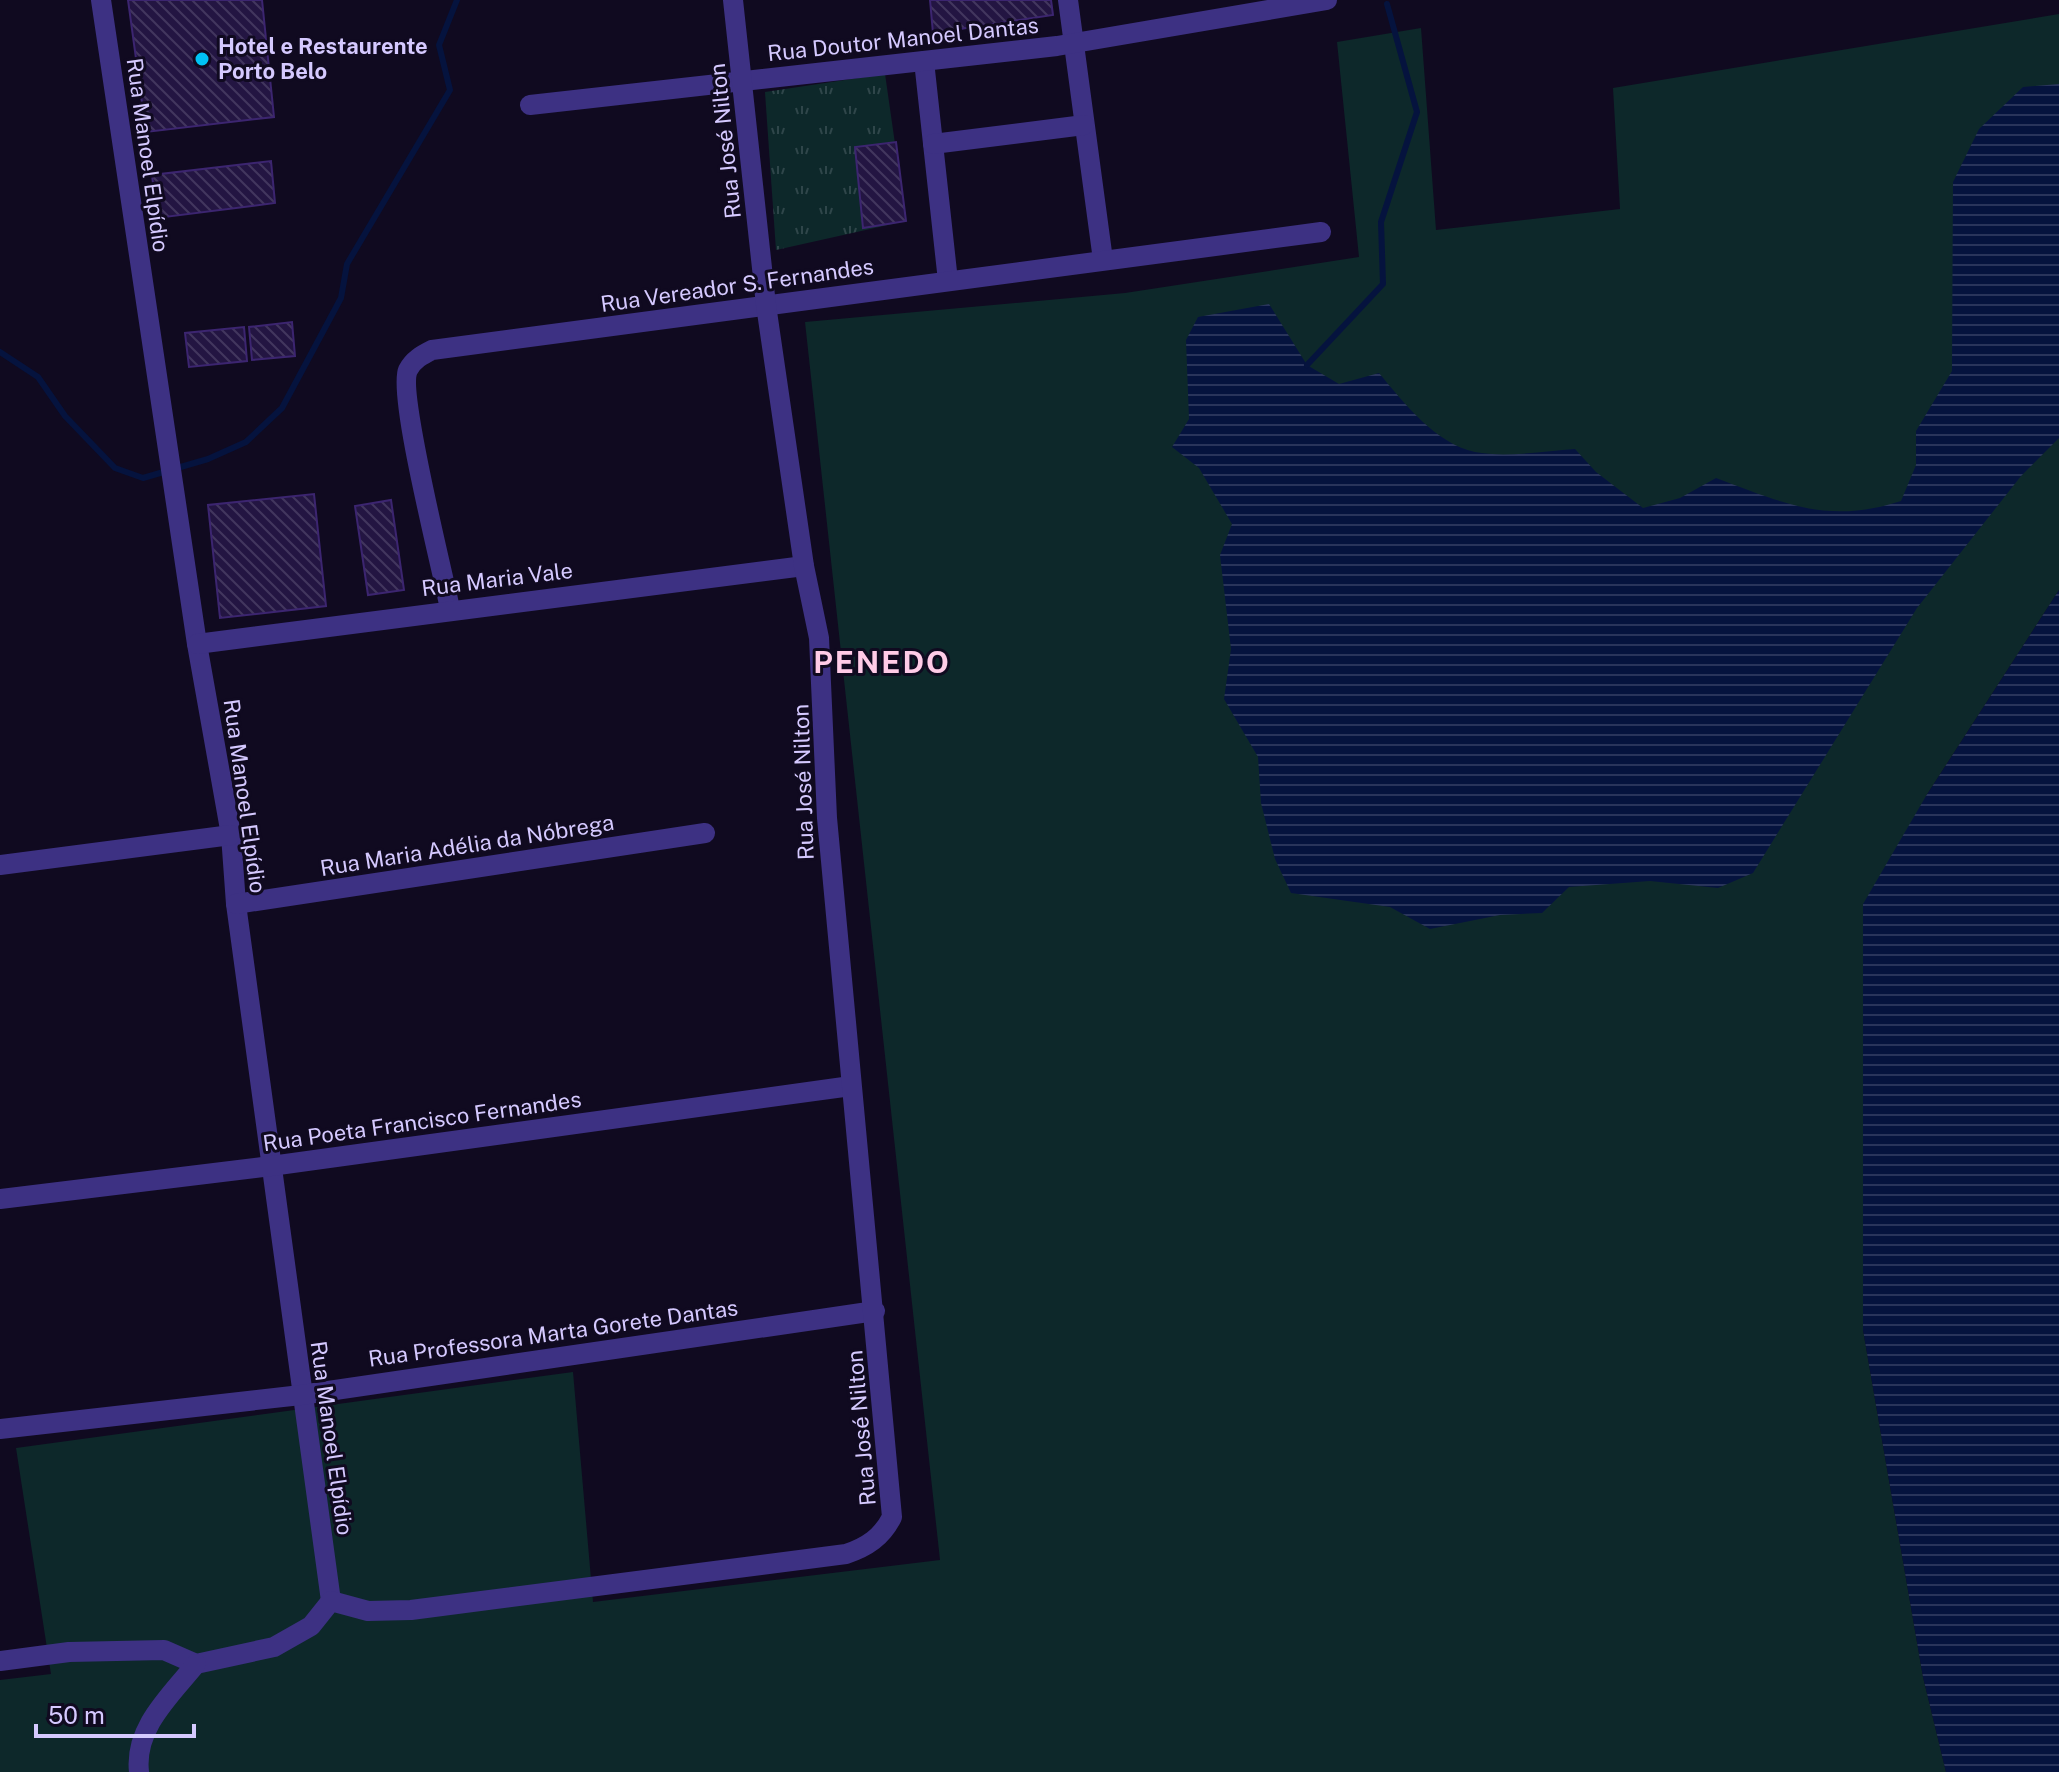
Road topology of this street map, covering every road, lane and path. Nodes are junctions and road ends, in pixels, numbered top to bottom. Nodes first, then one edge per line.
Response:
1 (101, 0) edge
2 (733, 0) edge
3 (1068, 0) edge
4 (1327, 0) edge
5 (1073, 44) junction
6 (924, 61) junction
7 (742, 80) junction
8 (530, 105) dead end
9 (1084, 125) junction
10 (933, 144) junction
11 (1321, 232) dead end
12 (1103, 260) junction
13 (948, 281) junction
14 (766, 305) junction
15 (804, 566) junction
16 (450, 609) junction
17 (197, 644) junction
18 (705, 833) dead end
19 (231, 835) junction
20 (0, 865) edge
21 (236, 904) junction
22 (851, 1086) junction
23 (271, 1166) junction
24 (0, 1199) edge
25 (875, 1311) junction
26 (301, 1395) junction
27 (0, 1429) edge
28 (331, 1601) junction
29 (0, 1661) edge
30 (196, 1664) junction
31 (139, 1772) edge

1 - 17 street, Rua Manoel Elpídio
2 - 7 street, Rua José Nilton
3 - 5 street
4 - 5 street, Rua Doutor Manoel Dantas
5 - 6 street, Rua Doutor Manoel Dantas
5 - 9 street
6 - 7 street, Rua Doutor Manoel Dantas
6 - 10 street
7 - 8 street, Rua Doutor Manoel Dantas
7 - 14 street, Rua José Nilton
9 - 10 street
9 - 12 street
10 - 13 street
11 - 12 street, Rua Vereador S. Fernandes
12 - 13 street, Rua Vereador S. Fernandes
13 - 14 street, Rua Vereador S. Fernandes
14 - 15 street, Rua José Nilton
14 - 16 street, Rua Vereador S. Fernandes
15 - 16 street, Rua Maria Vale
15 - 22 street, Rua José Nilton
16 - 17 street, Rua Maria Vale
17 - 19 street, Rua Manoel Elpídio
18 - 21 street, Rua Maria Adélia da Nóbrega
19 - 20 street
19 - 21 street, Rua Manoel Elpídio
21 - 23 street, Rua Manoel Elpídio
22 - 23 street, Rua Poeta Francisco Fernandes
22 - 25 street, Rua José Nilton
23 - 24 street, Rua Poeta Francisco Fernandes
23 - 26 street, Rua Manoel Elpídio
25 - 26 street, Rua Professora Marta Gorete Dantas
25 - 28 street, Rua José Nilton
26 - 27 street, Rua Professora Marta Gorete Dantas
26 - 28 street, Rua Manoel Elpídio
28 - 30 street
29 - 30 street
30 - 31 street

